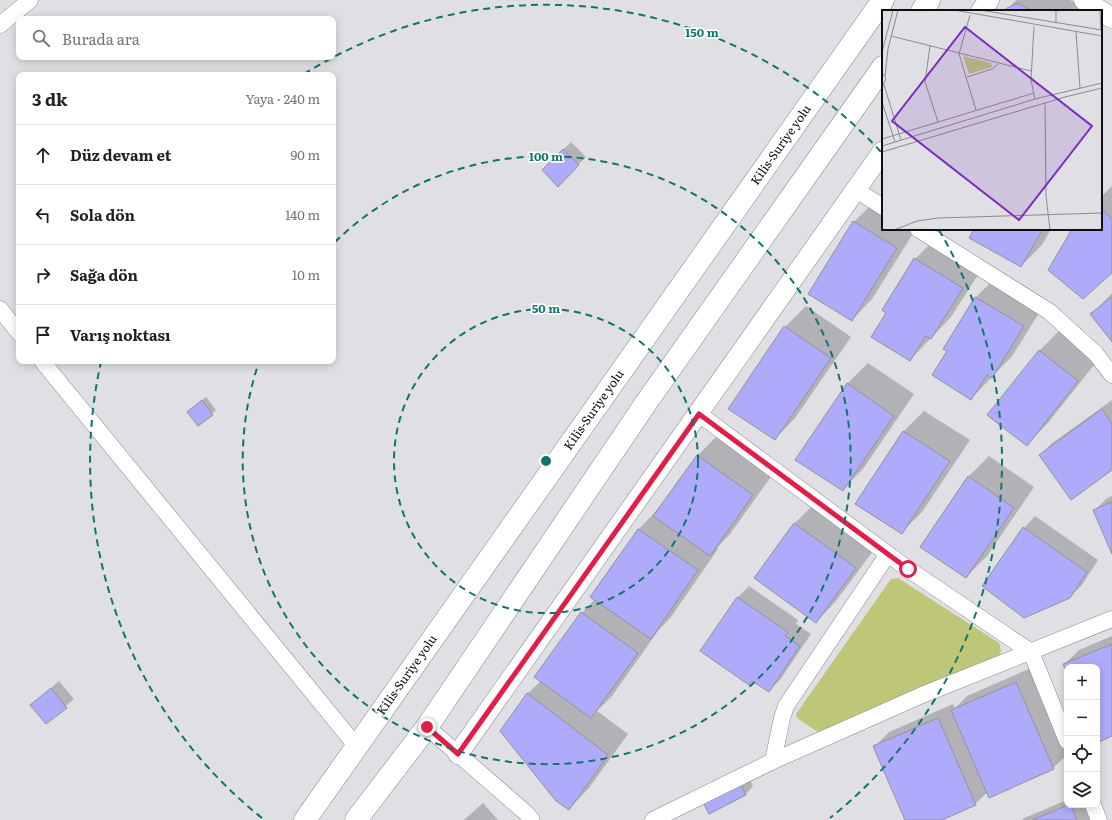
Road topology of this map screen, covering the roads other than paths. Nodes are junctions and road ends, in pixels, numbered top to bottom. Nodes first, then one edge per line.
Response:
1 (30, 0) edge
2 (883, 0) edge
3 (930, 0) edge
4 (989, 0) edge
5 (1084, 0) edge
6 (923, 10) edge
7 (982, 10) edge
8 (1100, 10) edge
9 (1102, 12) edge
10 (1112, 18) edge
11 (0, 25) edge
12 (882, 68) edge
13 (882, 153) edge
14 (856, 190) junction
15 (882, 206) edge
16 (920, 230) edge
17 (0, 309) edge
18 (16, 329) edge
19 (44, 364) edge
20 (1112, 375) edge
21 (699, 414) junction
22 (888, 554) junction
23 (1112, 619) edge
24 (1031, 652) junction
25 (427, 727) junction
26 (1065, 736) edge
27 (357, 746) junction
28 (458, 754) junction
29 (773, 761) junction
30 (1094, 808) edge
31 (305, 820) edge
32 (356, 820) edge
33 (532, 820) edge
34 (653, 820) edge
35 (1099, 820) edge

1 - 11 street
2 - 27 highway, Kilis-Suriye yolu
3 - 6 highway
4 - 7 street
5 - 8 street
9 - 10 street
12 - 25 highway
13 - 14 street
14 - 15 street
14 - 21 street
16 - 20 street
17 - 18 street
19 - 27 street
21 - 22 street
21 - 28 street
22 - 24 street
22 - 29 street
23 - 24 street
24 - 26 street
24 - 29 street
25 - 28 street
25 - 32 highway
27 - 31 highway, Kilis-Suriye yolu
28 - 33 street
29 - 34 street
30 - 35 street

